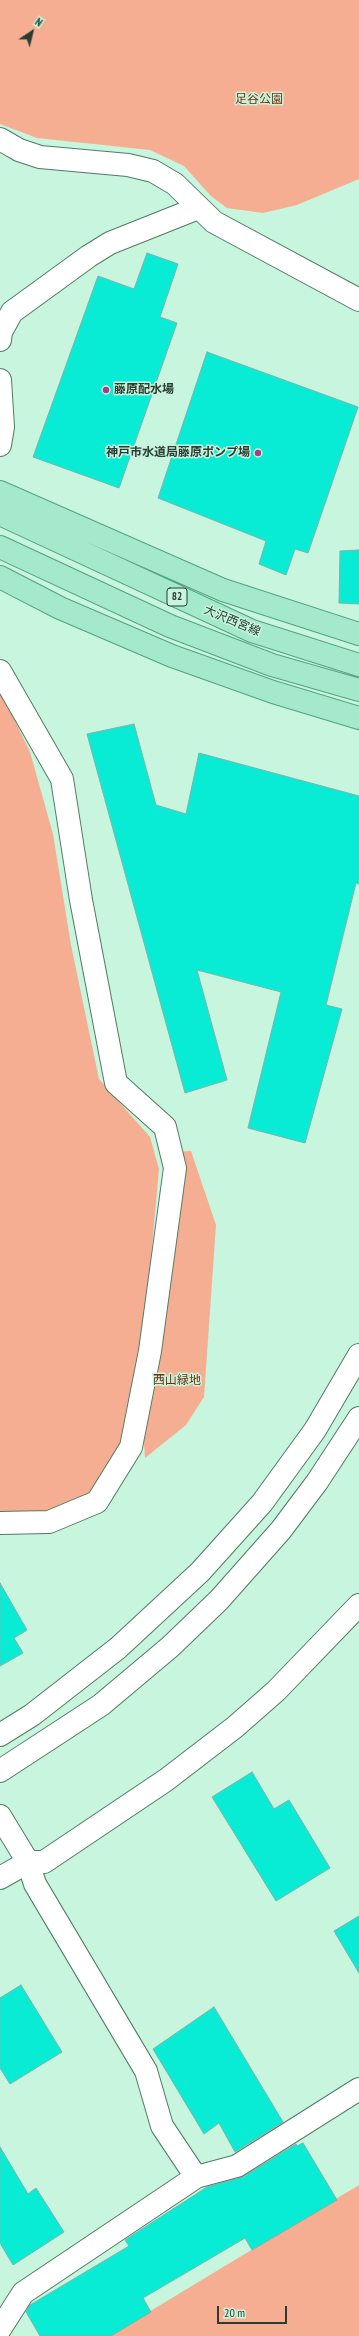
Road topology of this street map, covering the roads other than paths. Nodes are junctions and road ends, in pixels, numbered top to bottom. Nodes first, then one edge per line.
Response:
1 (0, 139) edge
2 (198, 208) junction
3 (359, 300) edge
4 (0, 340) edge
5 (0, 380) edge
6 (1, 432) edge
7 (0, 492) edge
8 (0, 514) edge
9 (0, 547) edge
10 (0, 577) edge
11 (359, 634) edge
12 (359, 665) edge
13 (0, 671) edge
14 (359, 690) edge
15 (359, 718) edge
16 (359, 1355) edge
17 (359, 1418) edge
18 (0, 1523) edge
19 (359, 1605) edge
20 (0, 1735) edge
21 (0, 1771) edge
22 (0, 1816) edge
23 (28, 1862) junction
24 (0, 1878) edge
25 (359, 2089) edge
26 (196, 2177) junction
27 (0, 2329) edge

1 - 2 street
2 - 3 street
2 - 4 street
5 - 6 street
7 - 11 main road
8 - 12 main road, 大沢西宮線 / 82
9 - 14 main road, 82
10 - 15 main road
13 - 18 street
16 - 20 street
17 - 21 street
19 - 23 street
22 - 23 street
23 - 24 street
23 - 26 street
25 - 26 street
26 - 27 street

